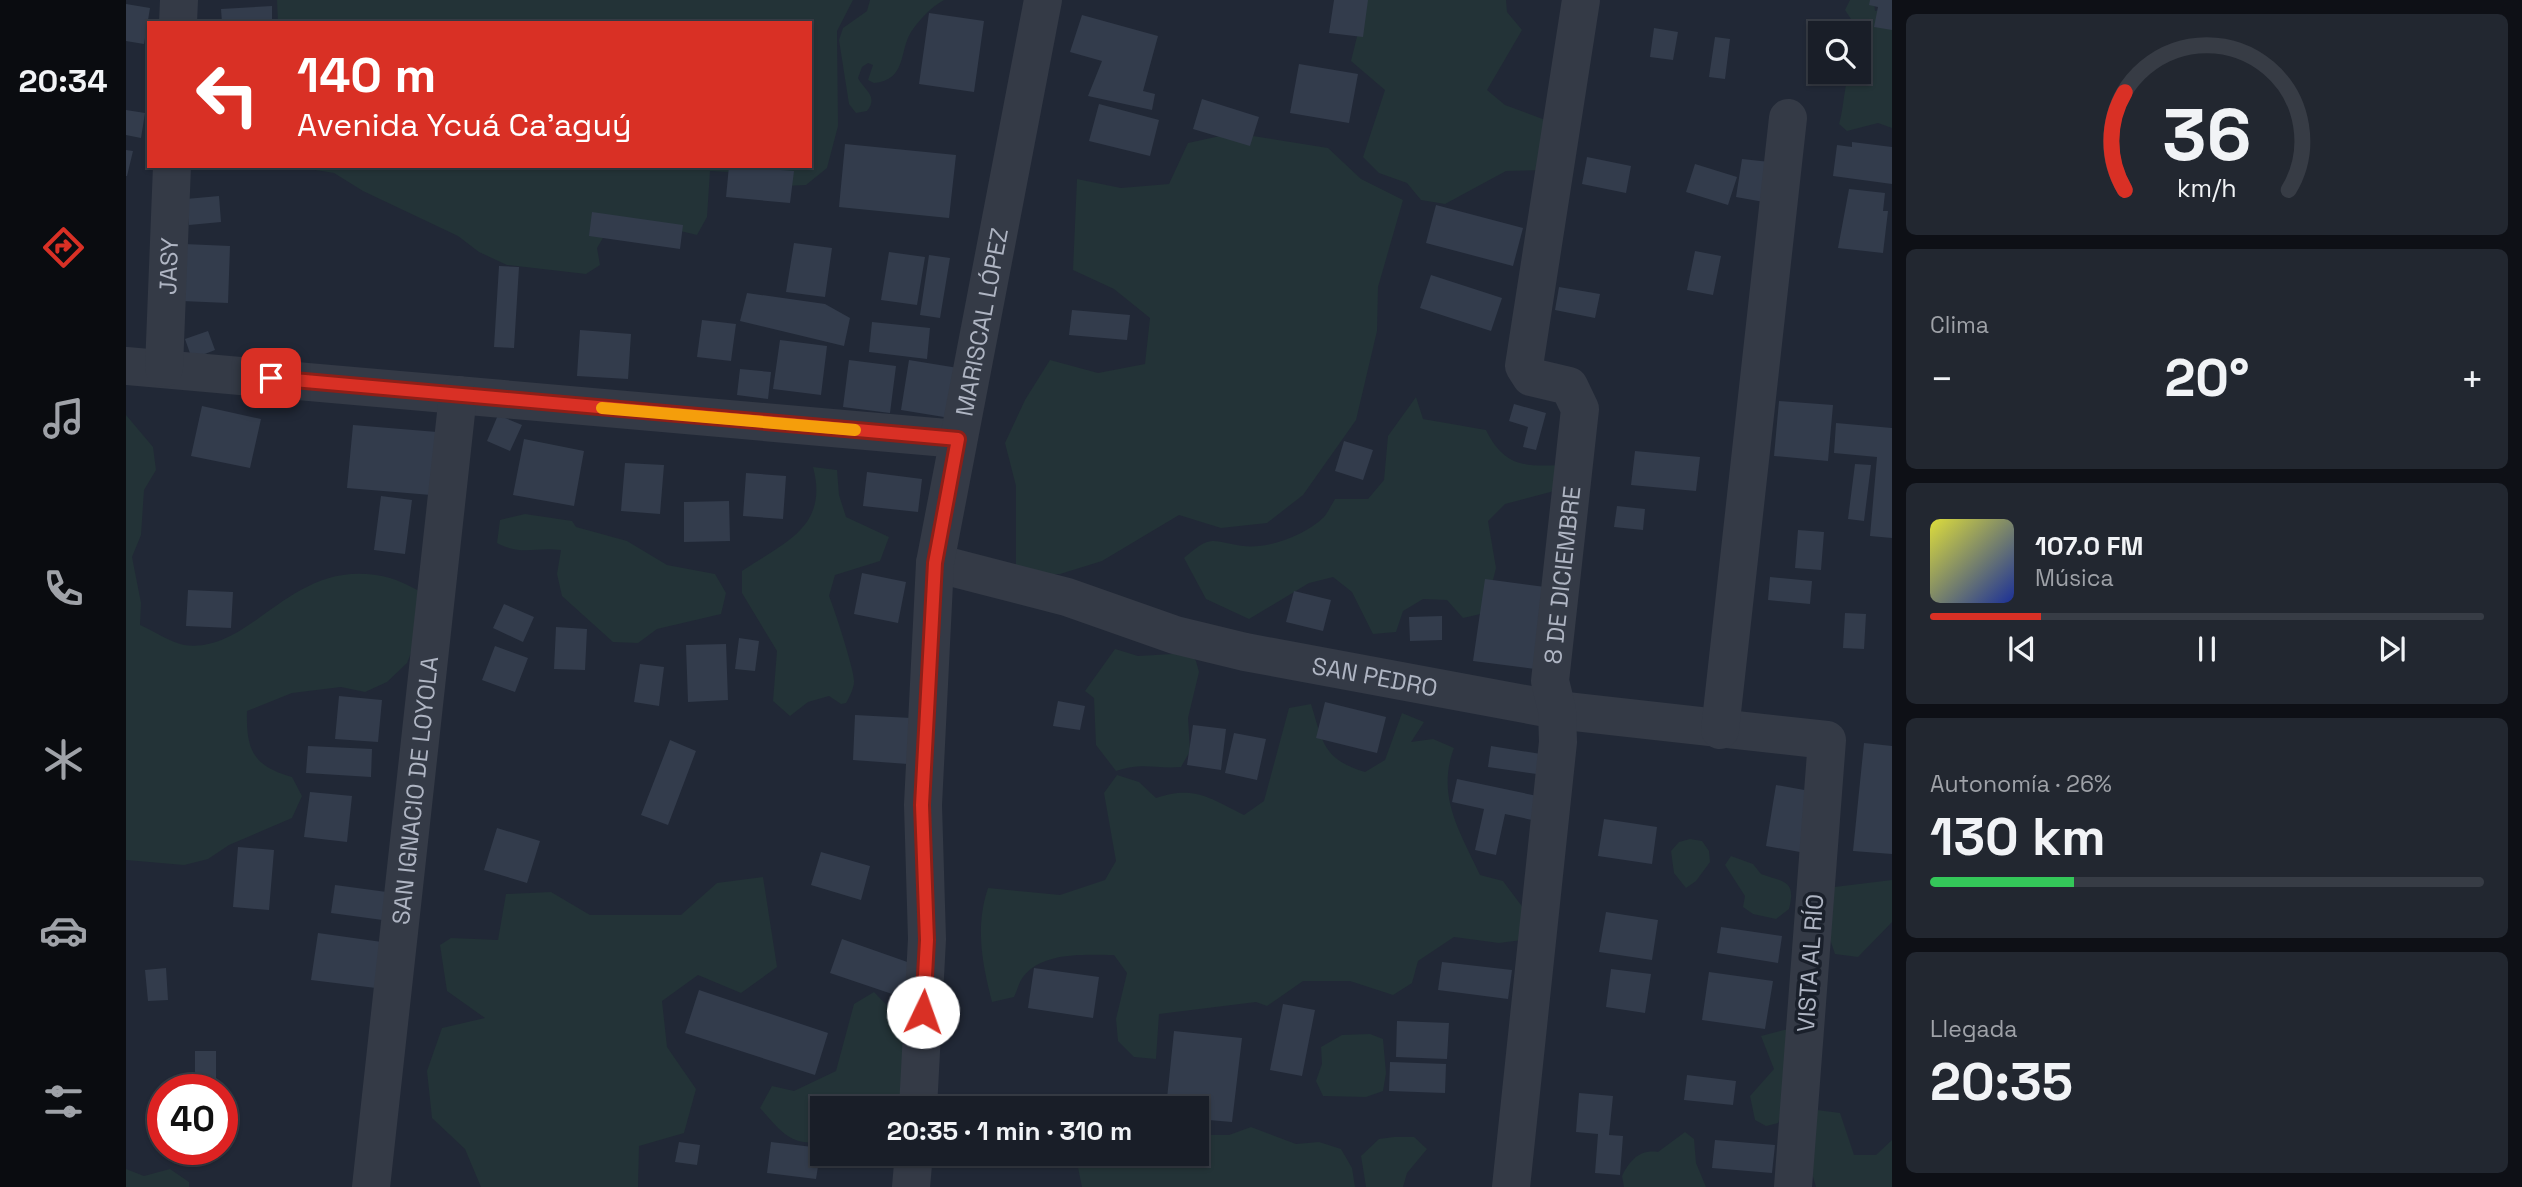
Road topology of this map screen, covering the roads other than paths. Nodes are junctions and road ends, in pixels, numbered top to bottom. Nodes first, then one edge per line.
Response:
1 (179, 0) edge
2 (1043, 0) edge
3 (1581, 0) edge
4 (178, 21) edge
5 (1788, 118) dead end
6 (172, 168) edge
7 (126, 366) edge
8 (164, 369) junction
9 (458, 395) junction
10 (958, 439) junction
11 (935, 563) junction
12 (1557, 710) junction
13 (1720, 730) junction
14 (1827, 740) joint
15 (919, 1096) edge
16 (913, 1166) edge
17 (371, 1187) edge
18 (911, 1187) edge
19 (1511, 1187) edge
20 (1793, 1187) edge

1 - 4 street
2 - 10 street, MARISCAL LÓPEZ
3 - 12 street, 8 DE DICIEMBRE
5 - 13 street
6 - 8 street, JASY
7 - 8 street
8 - 9 street
9 - 10 street
9 - 17 street, SAN IGNACIO DE LOYOLA
10 - 11 street, MARISCAL LÓPEZ
11 - 12 street, SAN PEDRO
11 - 15 street, MARISCAL LÓPEZ
12 - 13 street, SAN PEDRO
12 - 19 street, 8 DE DICIEMBRE
13 - 14 street, SAN PEDRO
14 - 20 street, VISTA AL RÍO
16 - 18 street

